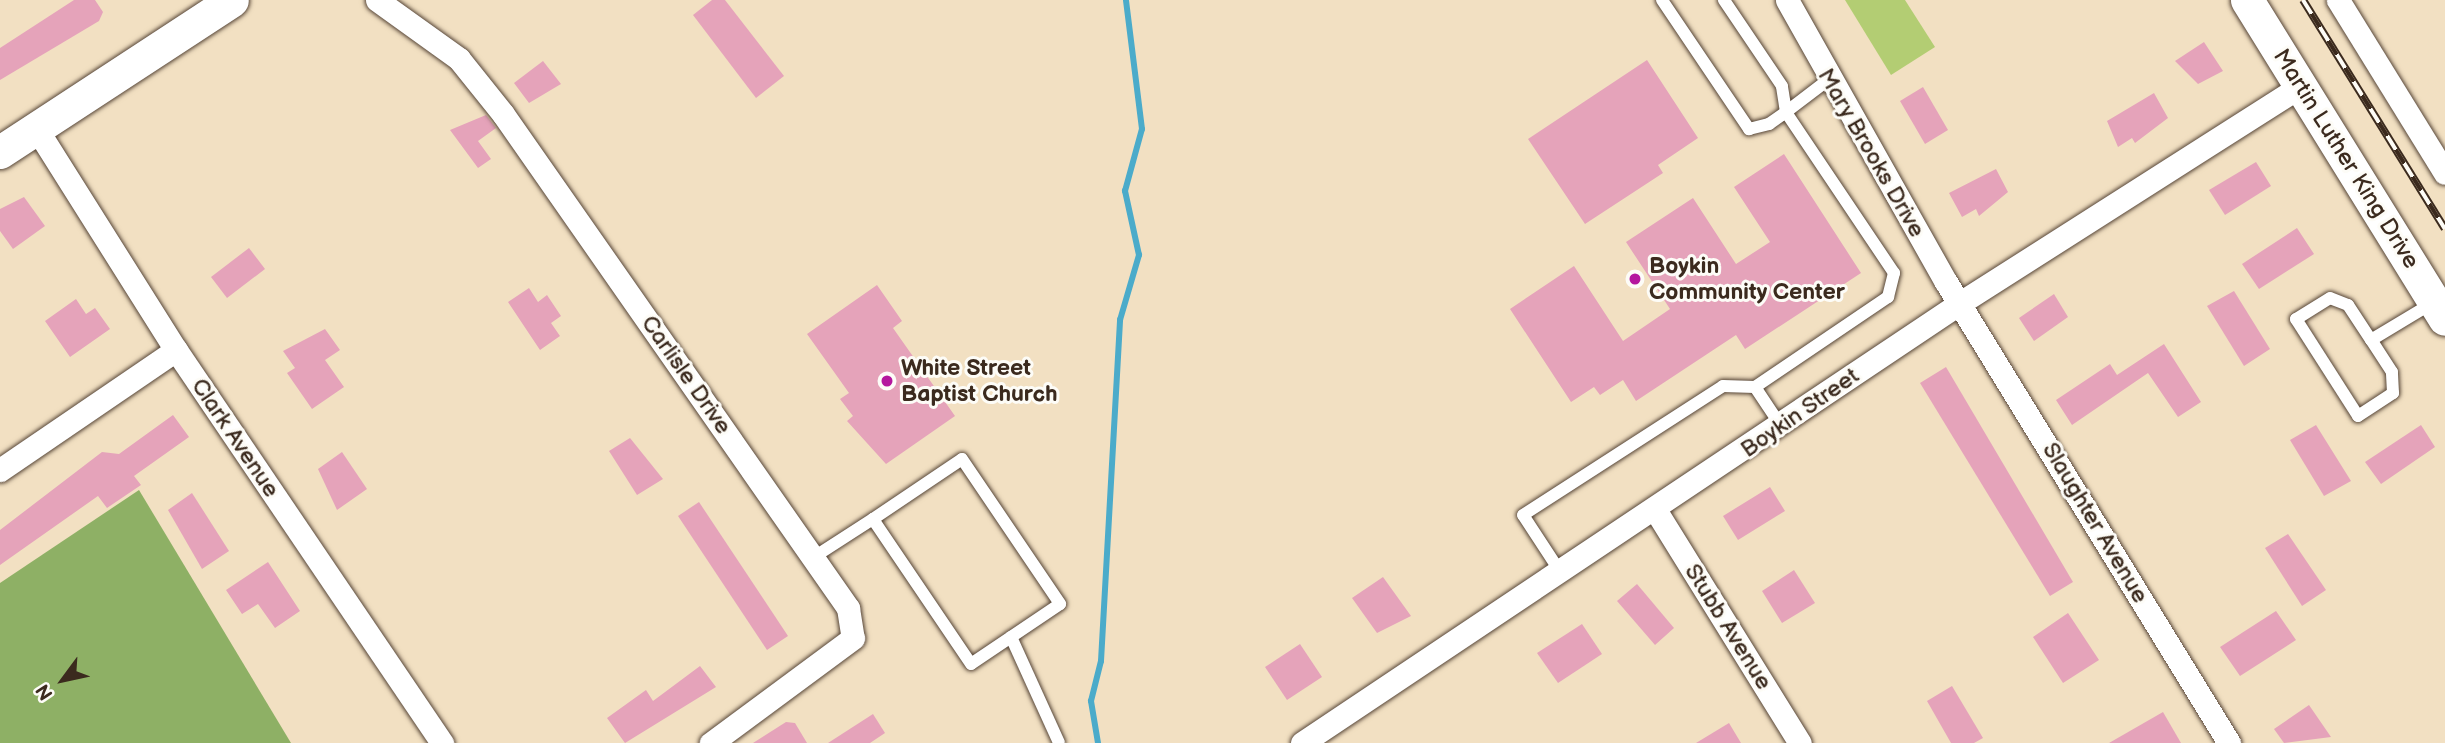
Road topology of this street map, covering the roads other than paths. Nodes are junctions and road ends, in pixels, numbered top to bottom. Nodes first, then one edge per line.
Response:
1 (377, 0) edge
2 (1662, 0) edge
3 (1724, 0) edge
4 (1787, 0) edge
5 (2247, 0) edge
6 (2339, 0) edge
7 (221, 3) edge
8 (1828, 80) junction
9 (2301, 86) junction
10 (1786, 112) junction
11 (36, 128) junction
12 (0, 152) edge
13 (2445, 173) edge
14 (1959, 303) junction
15 (2440, 310) edge
16 (2371, 340) junction
17 (176, 350) junction
18 (1755, 387) junction
19 (1781, 426) junction
20 (0, 470) edge
21 (1656, 510) junction
22 (873, 519) junction
23 (814, 557) junction
24 (1561, 573) junction
25 (1011, 637) junction
26 (1316, 739) edge
27 (442, 743) edge
28 (711, 743) edge
29 (1059, 743) edge
30 (1800, 743) edge
31 (2229, 743) edge

1 - 23 street, Carlisle Drive
2 - 10 lane
3 - 10 lane
4 - 8 street, Mary Brooks Drive
5 - 9 main road, Martin Luther King Drive
6 - 13 street
7 - 11 main road
8 - 10 lane
8 - 14 street, Mary Brooks Drive
9 - 14 street, Boykin Street
9 - 15 main road, Martin Luther King Drive
10 - 18 lane
11 - 12 main road
11 - 17 street, Clark Avenue
14 - 19 street, Boykin Street
14 - 31 street, Slaughter Avenue
15 - 16 lane
16 - 16 lane
17 - 20 street
17 - 27 street, Clark Avenue
18 - 19 lane
18 - 24 lane
19 - 21 street, Boykin Street
21 - 24 street, Boykin Street
21 - 30 street, Stubb Avenue
22 - 23 lane
22 - 25 lane
22 - 25 lane
23 - 28 street, Carlisle Drive
24 - 26 street, Boykin Street
25 - 29 lane

